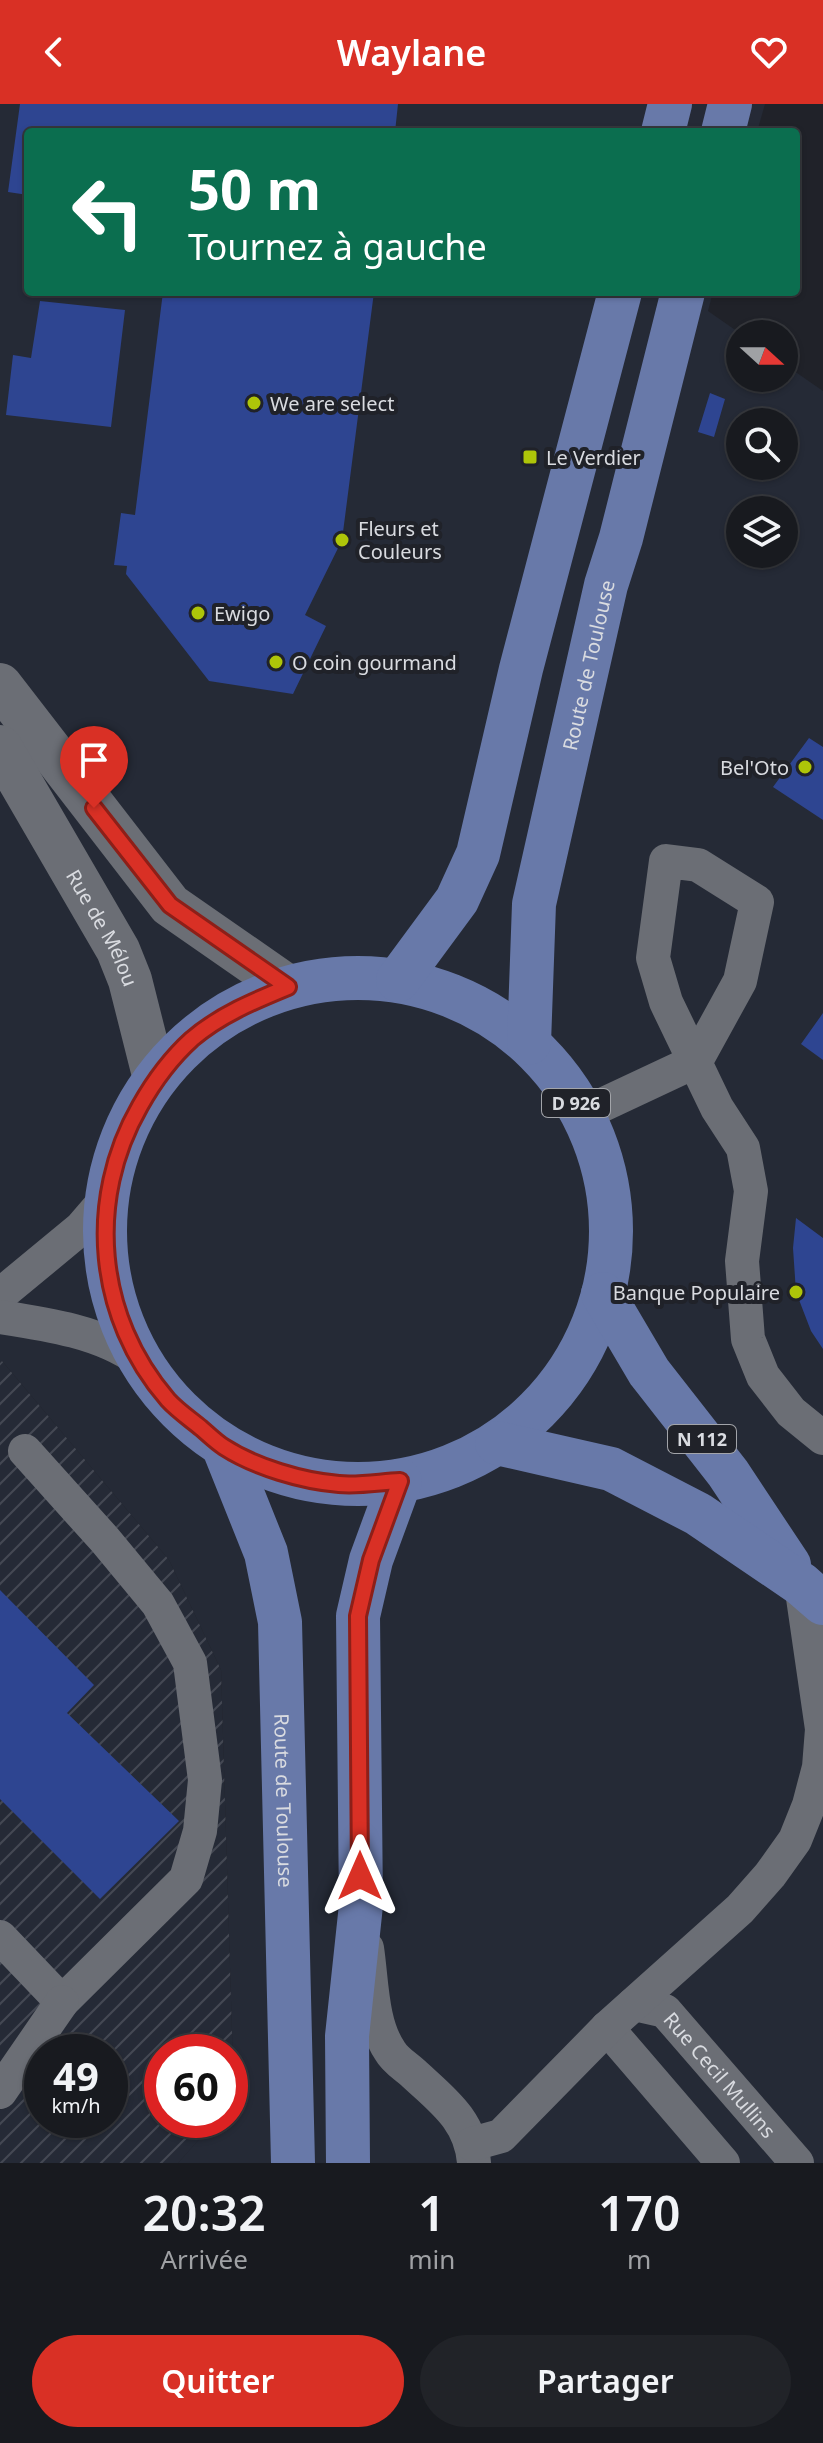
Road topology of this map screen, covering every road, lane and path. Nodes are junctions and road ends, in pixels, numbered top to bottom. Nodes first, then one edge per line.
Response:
1 (670, 104) edge
2 (730, 104) edge
3 (664, 128) edge
4 (724, 128) edge
5 (619, 296) edge
6 (682, 296) edge
7 (0, 685) edge
8 (0, 747) edge
9 (398, 980) junction
10 (288, 987) junction
11 (529, 1043) junction
12 (696, 1061) junction
13 (155, 1079) junction
14 (583, 1114) junction
15 (106, 1199) junction
16 (603, 1294) junction
17 (0, 1295) edge
18 (0, 1317) edge
19 (139, 1360) junction
20 (823, 1438) edge
21 (497, 1443) junction
22 (224, 1448) junction
23 (25, 1451) dead end
24 (400, 1481) junction
25 (812, 1594) edge
26 (361, 1905) junction
27 (0, 1937) edge
28 (62, 2002) junction
29 (634, 2004) junction
30 (607, 2028) junction
31 (0, 2092) edge
32 (473, 2154) edge
33 (293, 2163) edge
34 (348, 2163) edge
35 (723, 2163) edge
36 (797, 2163) edge

1 - 3 main road
2 - 4 main road
5 - 9 main road
6 - 11 main road, Route de Toulouse
7 - 10 street
8 - 13 street, Rue de Mélou
9 - 10 main road, D 926
9 - 11 main road, D 926
10 - 13 main road, D 926
11 - 14 main road, D 926
12 - 12 lane
12 - 14 lane
12 - 20 lane
13 - 15 main road, D 926
14 - 16 main road, D 926
15 - 17 lane
15 - 19 main road, D 926
16 - 21 main road, D 926
16 - 25 main road, N 112
18 - 19 lane
19 - 22 main road, D 926
21 - 24 main road, D 926
21 - 25 main road
22 - 24 main road, D 926
22 - 33 main road, Route de Toulouse
23 - 28 lane
24 - 26 main road
25 - 29 lane
26 - 32 lane
26 - 34 main road
27 - 28 lane
28 - 31 lane
29 - 30 lane
29 - 36 lane, Rue Cecil Mullins
30 - 32 lane
30 - 35 lane

